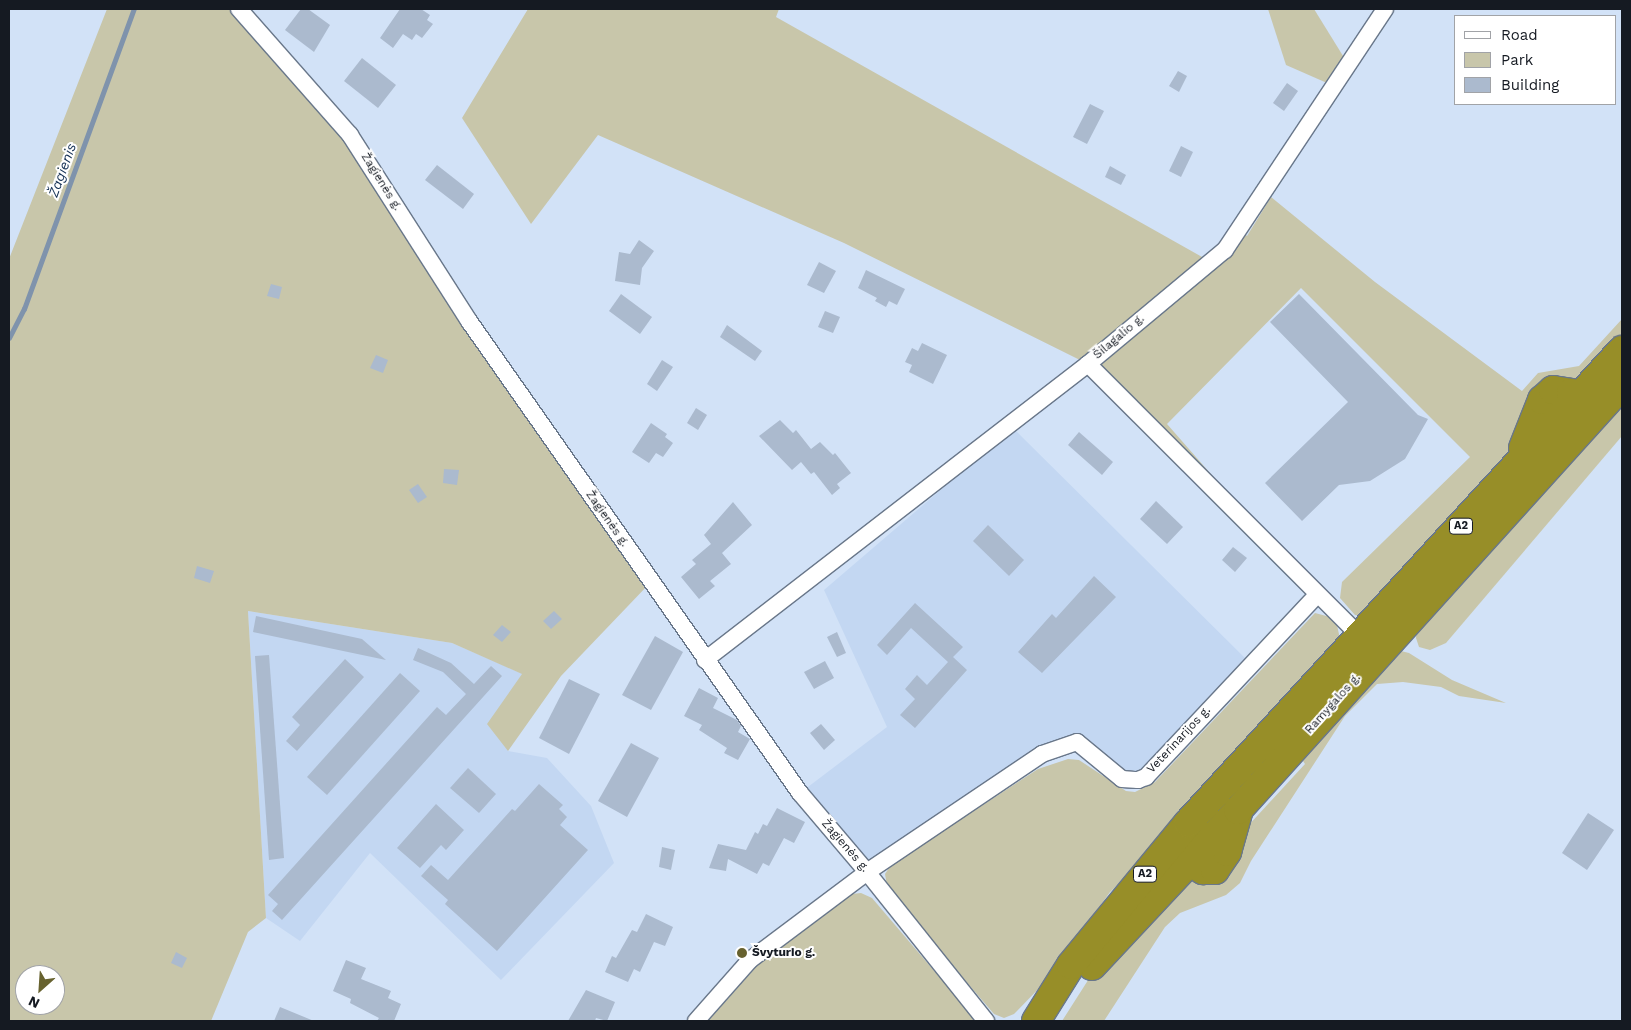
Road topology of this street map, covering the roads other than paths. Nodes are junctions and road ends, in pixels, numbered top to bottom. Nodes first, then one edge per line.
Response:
1 (239, 9) edge
2 (1385, 9) edge
3 (1622, 350) edge
4 (1088, 364) junction
5 (1622, 385) edge
6 (1577, 399) junction
7 (1545, 470) junction
8 (1317, 595) junction
9 (1360, 636) junction
10 (705, 660) junction
11 (1188, 823) junction
12 (1190, 860) junction
13 (867, 872) junction
14 (696, 1021) edge
15 (986, 1021) edge
16 (1036, 1021) edge
17 (1043, 1021) edge

1 - 10 street, Žagienės g.
2 - 4 street, Šilagalio g.
3 - 6 highway
4 - 8 street, Šilagalio g.
4 - 10 street
5 - 7 highway, Ramygalos g. / A2
6 - 7 highway
6 - 9 highway, A2
7 - 12 highway, Ramygalos g. / A2
8 - 9 street, Šilagalio g.
8 - 13 street, Veterinarijos g.
9 - 11 highway, A2
10 - 13 street, Žagienės g.
11 - 12 highway
11 - 16 highway, A2
12 - 17 highway, A2
13 - 14 street
13 - 15 street, Žagienės g.

